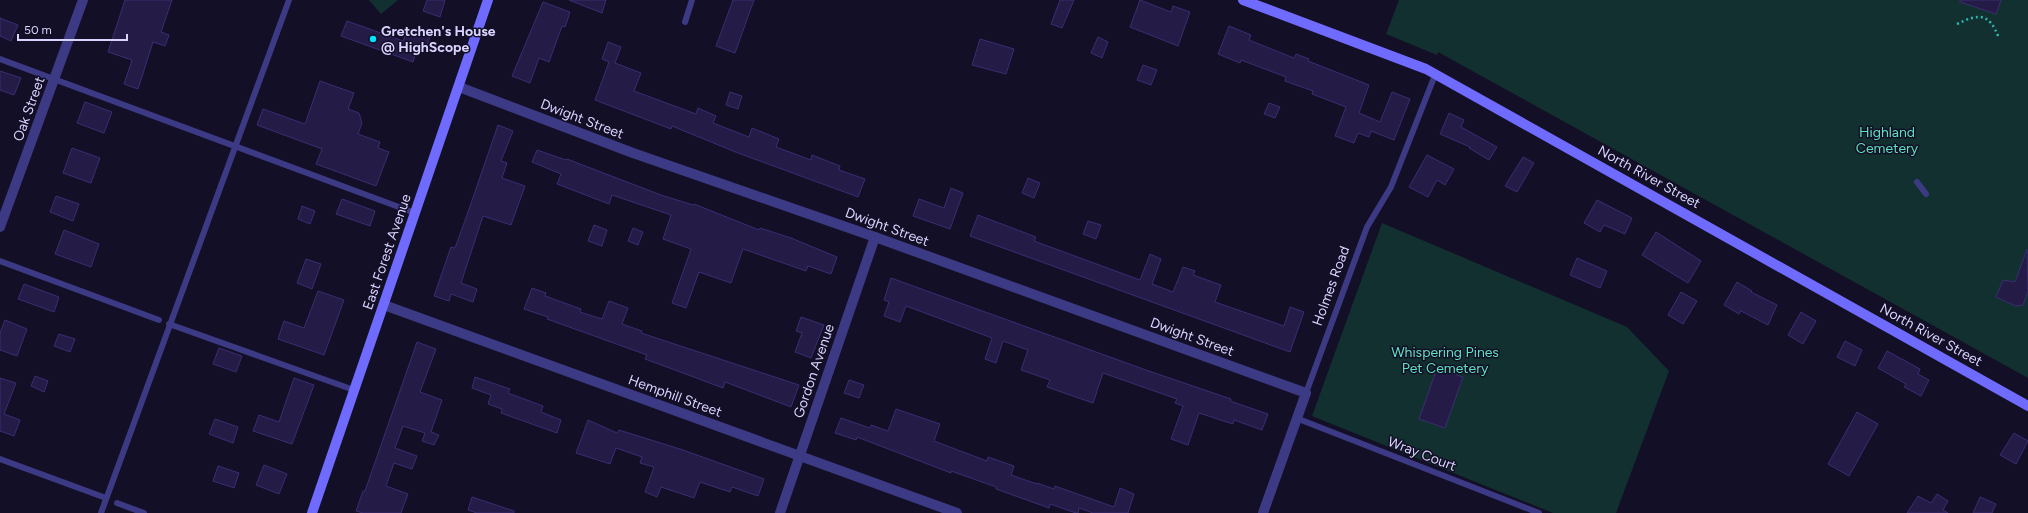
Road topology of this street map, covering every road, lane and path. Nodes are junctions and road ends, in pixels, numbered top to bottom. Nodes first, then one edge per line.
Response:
1 (83, 0) edge
2 (289, 0) edge
3 (488, 0) edge
4 (692, 0) edge
5 (1243, 0) edge
6 (685, 22) dead end
7 (1957, 24) dead end
8 (1999, 38) dead end
9 (0, 59) edge
10 (1435, 75) junction
11 (54, 79) junction
12 (459, 87) junction
13 (234, 145) junction
14 (1917, 182) dead end
15 (1926, 194) dead end
16 (415, 213) junction
17 (0, 227) edge
18 (875, 238) junction
19 (0, 261) edge
20 (384, 305) junction
21 (159, 320) dead end
22 (169, 324) junction
23 (354, 390) junction
24 (1306, 393) junction
25 (2028, 406) edge
26 (1296, 418) junction
27 (800, 456) junction
28 (0, 459) edge
29 (106, 498) junction
30 (117, 503) dead end
31 (101, 513) edge
32 (144, 513) edge
33 (312, 513) edge
34 (780, 513) edge
35 (957, 513) edge
36 (1264, 513) edge
37 (1539, 513) edge

1 - 11 street, Oak Street
2 - 13 lane
3 - 12 street, East Forest Avenue
4 - 6 lane
5 - 10 street, North River Street
7 - 8 path
9 - 11 lane
10 - 24 lane, Holmes Road
10 - 25 street, North River Street
11 - 13 lane
11 - 17 street, Oak Street
12 - 16 street, East Forest Avenue
12 - 18 street, Dwight Street
13 - 16 lane
13 - 22 lane
14 - 15 lane
16 - 20 street, East Forest Avenue
18 - 24 street, Dwight Street
18 - 27 street, Gordon Avenue
19 - 21 lane
20 - 23 street, East Forest Avenue
20 - 27 street, Hemphill Street
22 - 23 lane
22 - 29 lane
23 - 33 street, East Forest Avenue
24 - 26 street, Holmes Road
26 - 36 street, Holmes Road
26 - 37 lane, Wray Court
27 - 34 street, Gordon Avenue
27 - 35 street, Hemphill Street
28 - 29 lane
29 - 31 lane
30 - 32 lane

